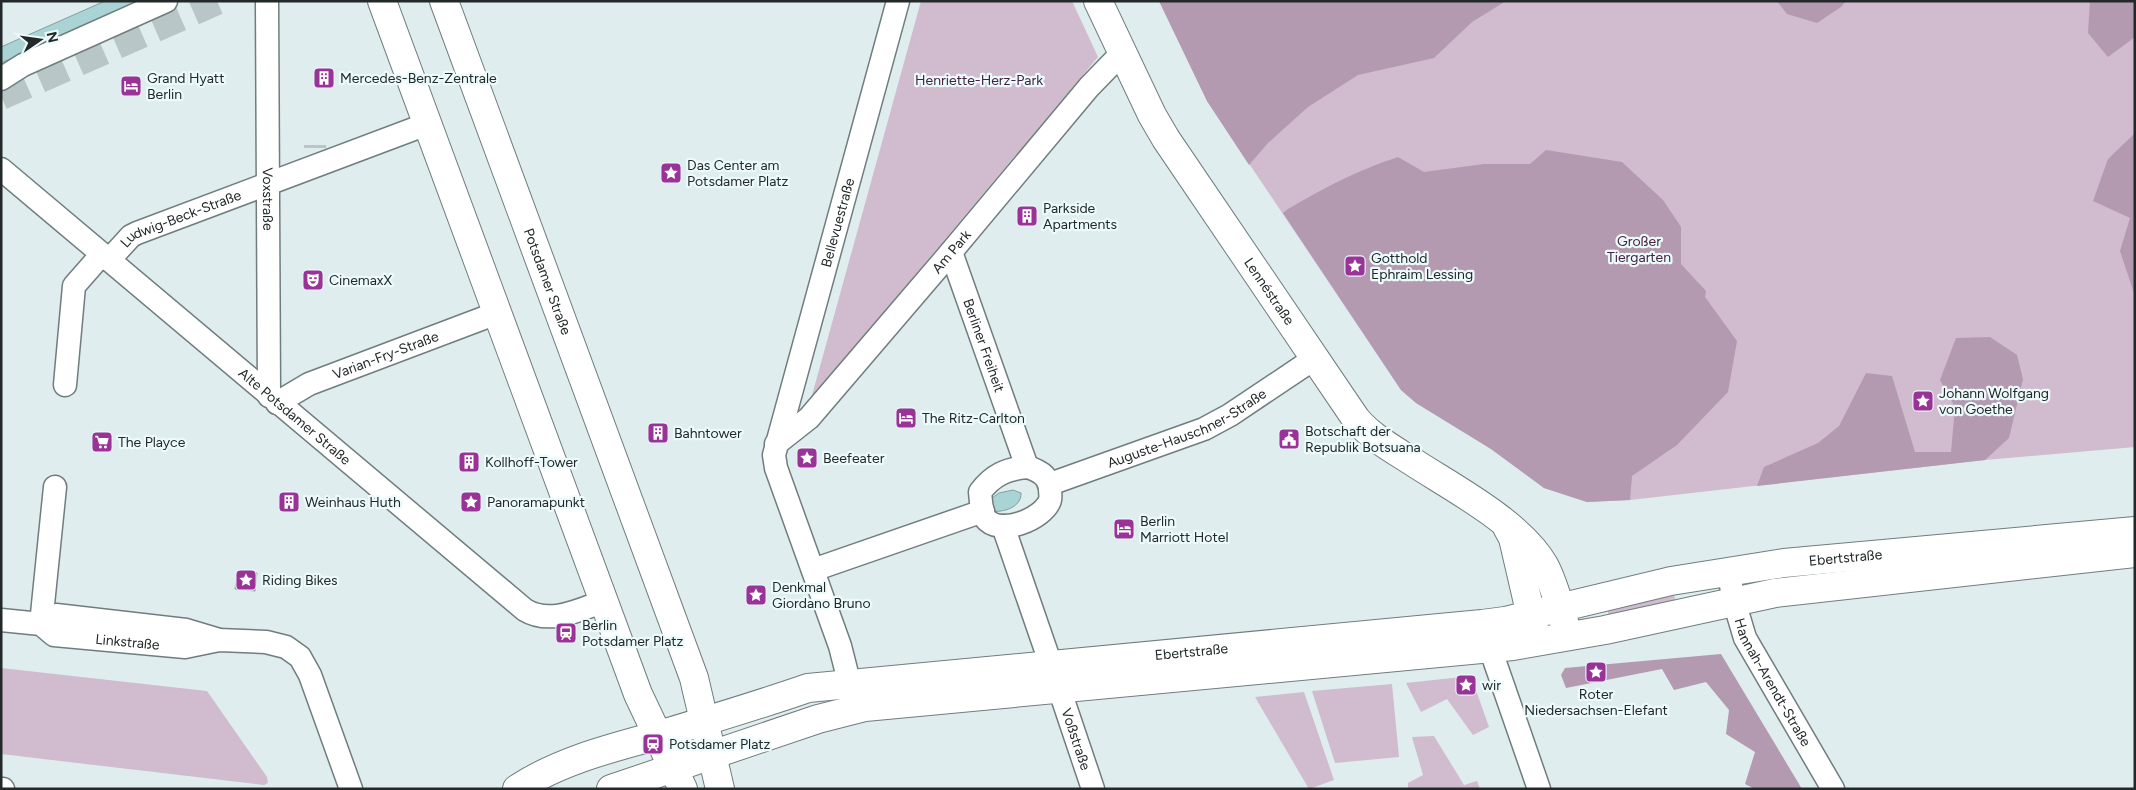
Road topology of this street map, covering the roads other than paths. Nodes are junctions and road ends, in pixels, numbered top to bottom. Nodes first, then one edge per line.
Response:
1 (166, 1) edge
2 (267, 1) edge
3 (382, 1) edge
4 (444, 1) edge
5 (898, 1) edge
6 (1098, 1) edge
7 (1122, 52) junction
8 (3, 78) edge
9 (427, 124) junction
10 (1, 169) edge
11 (266, 184) junction
12 (951, 252) junction
13 (105, 257) junction
14 (497, 313) junction
15 (1315, 358) junction
16 (65, 385) dead end
17 (273, 400) junction
18 (776, 444) junction
19 (1027, 467) junction
20 (1050, 484) junction
21 (55, 487) dead end
22 (983, 511) junction
23 (1505, 524) junction
24 (1003, 526) junction
25 (2135, 531) edge
26 (2135, 553) edge
27 (814, 570) junction
28 (1728, 570) junction
29 (604, 601) junction
30 (1734, 601) junction
31 (1560, 608) junction
32 (1531, 615) junction
33 (1, 620) edge
34 (51, 625) junction
35 (1569, 636) junction
36 (1537, 642) junction
37 (1490, 648) junction
38 (1055, 677) junction
39 (853, 697) junction
40 (705, 721) junction
41 (657, 735) junction
42 (712, 755) junction
43 (678, 778) edge
44 (351, 789) edge
45 (517, 789) edge
46 (611, 789) edge
47 (720, 789) edge
48 (1093, 789) edge
49 (1539, 789) edge
50 (1833, 789) edge

1 - 8 street
2 - 11 street, Voxstraße
3 - 9 main road
4 - 40 main road, Potsdamer Straße
5 - 18 street, Bellevuestraße
6 - 7 main road, Lennéstraße
7 - 12 street, Am Park
7 - 15 main road, Lennéstraße
9 - 11 street, Ludwig-Beck-Straße
9 - 14 main road
10 - 13 street, Alte Potsdamer Straße
11 - 13 street, Ludwig-Beck-Straße
11 - 17 street, Voxstraße
12 - 18 street, Am Park
12 - 19 street, Berliner Freiheit
13 - 16 street, Ludwig-Beck-Straße
13 - 17 street, Alte Potsdamer Straße
14 - 17 street, Varian-Fry-Straße
14 - 29 main road
15 - 20 street, Auguste-Hauschner-Straße
15 - 23 main road, Lennéstraße
17 - 29 street, Alte Potsdamer Straße
18 - 27 street
19 - 20 street
19 - 22 street
20 - 24 street
21 - 34 street
22 - 24 street
22 - 27 street
23 - 31 main road, Lennéstraße
23 - 32 main road
24 - 38 street, Voßstraße
25 - 28 main road, Ebertstraße
26 - 30 main road, Ebertstraße
27 - 39 street
28 - 30 street, Hannah-Arendt-Straße
28 - 31 main road, Ebertstraße
29 - 41 main road
30 - 35 main road, Ebertstraße
30 - 50 street, Hannah-Arendt-Straße
31 - 32 main road, Ebertstraße
31 - 35 main road
32 - 36 main road
32 - 38 main road, Ebertstraße
33 - 34 street, Linkstraße
34 - 44 street, Linkstraße
35 - 36 main road, Ebertstraße
36 - 37 main road, Ebertstraße
37 - 38 main road, Ebertstraße
37 - 49 street
38 - 39 main road, Ebertstraße
38 - 48 street, Voßstraße
39 - 40 main road
39 - 42 main road
40 - 41 main road
40 - 42 main road
41 - 43 main road
41 - 45 main road
42 - 43 main road
42 - 47 main road
43 - 46 main road

